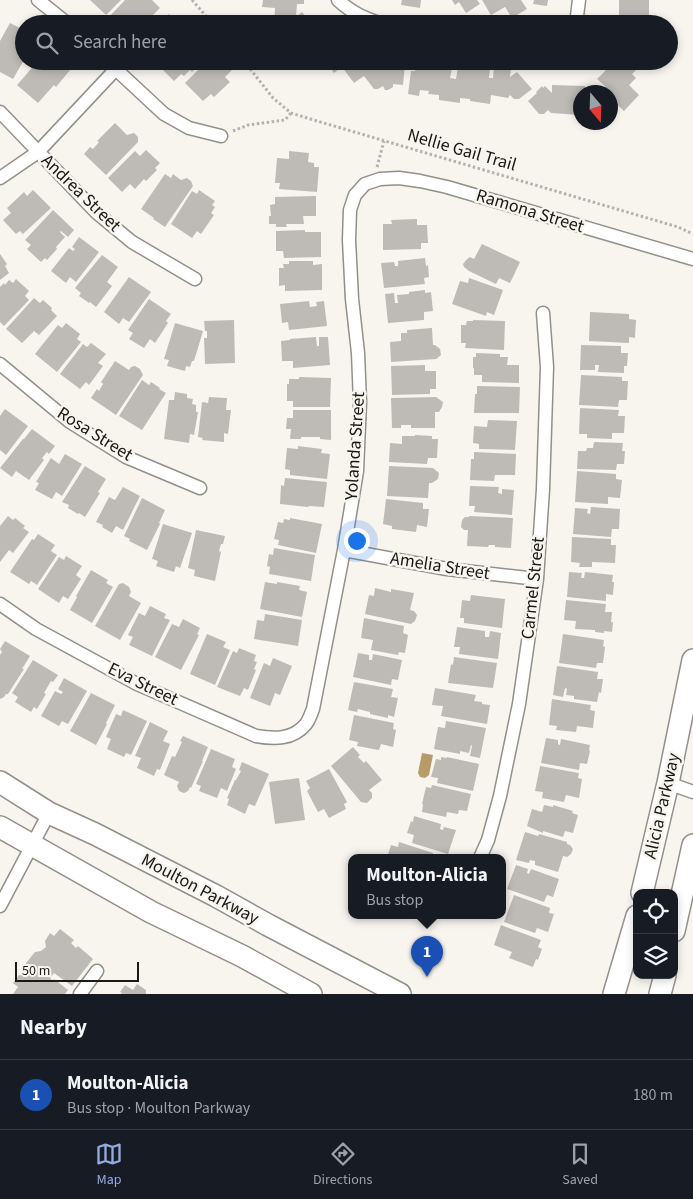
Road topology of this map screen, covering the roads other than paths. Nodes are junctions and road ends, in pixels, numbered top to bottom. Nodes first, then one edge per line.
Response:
1 (38, 0) edge
2 (338, 0) edge
3 (579, 0) edge
4 (57, 15) edge
5 (359, 15) edge
6 (577, 15) edge
7 (107, 70) edge
8 (116, 70) edge
9 (0, 112) edge
10 (221, 136) road end
11 (38, 152) junction
12 (0, 178) edge
13 (369, 182) joint
14 (693, 259) edge
15 (195, 279) dead end
16 (543, 313) dead end
17 (0, 364) edge
18 (200, 488) dead end
19 (344, 550) junction
20 (537, 579) junction
21 (0, 604) edge
22 (693, 660) edge
23 (295, 734) joint
24 (0, 782) edge
25 (668, 783) junction
26 (693, 792) edge
27 (49, 813) junction
28 (0, 827) edge
29 (693, 845) edge
30 (32, 846) junction
31 (482, 854) edge
32 (643, 889) edge
33 (0, 906) edge
34 (678, 913) edge
35 (633, 930) edge
36 (98, 971) dead end
37 (663, 979) edge
38 (80, 994) edge
39 (312, 994) edge
40 (400, 994) edge
41 (614, 994) edge
42 (660, 994) edge

1 - 4 street
2 - 5 street
3 - 6 street
7 - 11 street
8 - 10 street
9 - 11 street, Andrea Street
11 - 12 street
11 - 15 street, Andrea Street
13 - 14 street, Ramona Street
13 - 19 street, Yolanda Street
16 - 20 street, Carmel Street
17 - 18 street, Rosa Street
19 - 20 street, Amelia Street
19 - 23 street, Yolanda Street
20 - 31 street, Carmel Street
21 - 23 street, Eva Street
22 - 25 main road, Alicia Parkway
24 - 27 main road, Moulton Parkway
25 - 26 street
25 - 32 main road, Alicia Parkway
27 - 30 street
27 - 40 main road, Moulton Parkway
28 - 30 main road
29 - 34 main road
30 - 33 street
30 - 39 main road
35 - 41 main road
36 - 38 street
37 - 42 main road

